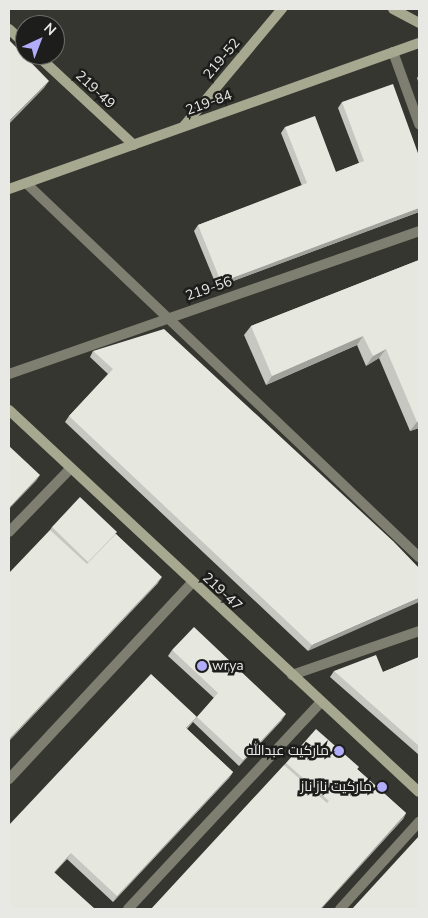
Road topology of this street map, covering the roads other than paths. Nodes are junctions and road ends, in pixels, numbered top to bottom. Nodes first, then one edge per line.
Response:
1 (282, 9) edge
2 (394, 9) edge
3 (419, 24) edge
4 (419, 43) edge
5 (393, 52) junction
6 (48, 65) edge
7 (419, 124) edge
8 (183, 127) junction
9 (134, 145) junction
10 (26, 183) junction
11 (9, 189) edge
12 (419, 230) edge
13 (169, 318) junction
14 (9, 374) edge
15 (9, 410) edge
16 (70, 468) junction
17 (9, 532) edge
18 (419, 556) edge
19 (192, 582) junction
20 (419, 631) edge
21 (292, 675) junction
22 (321, 702) junction
23 (9, 779) edge
24 (419, 792) edge
25 (419, 822) edge
26 (128, 909) edge
27 (340, 909) edge

1 - 8 street, 219-52
2 - 3 street
4 - 5 street, 219-84
5 - 7 street
5 - 8 street, 219-84
6 - 9 street, 219-49
8 - 9 street, 219-84
9 - 10 street, 219-84
10 - 11 street, 219-84
10 - 13 street
12 - 13 street, 219-56
13 - 14 street, 219-56
13 - 18 street
15 - 16 street, 219-47
16 - 17 street
16 - 19 street, 219-47
19 - 21 street, 219-47
19 - 23 street
20 - 21 street
21 - 22 street, 219-47
22 - 24 street, 219-47
22 - 26 street
25 - 27 street

